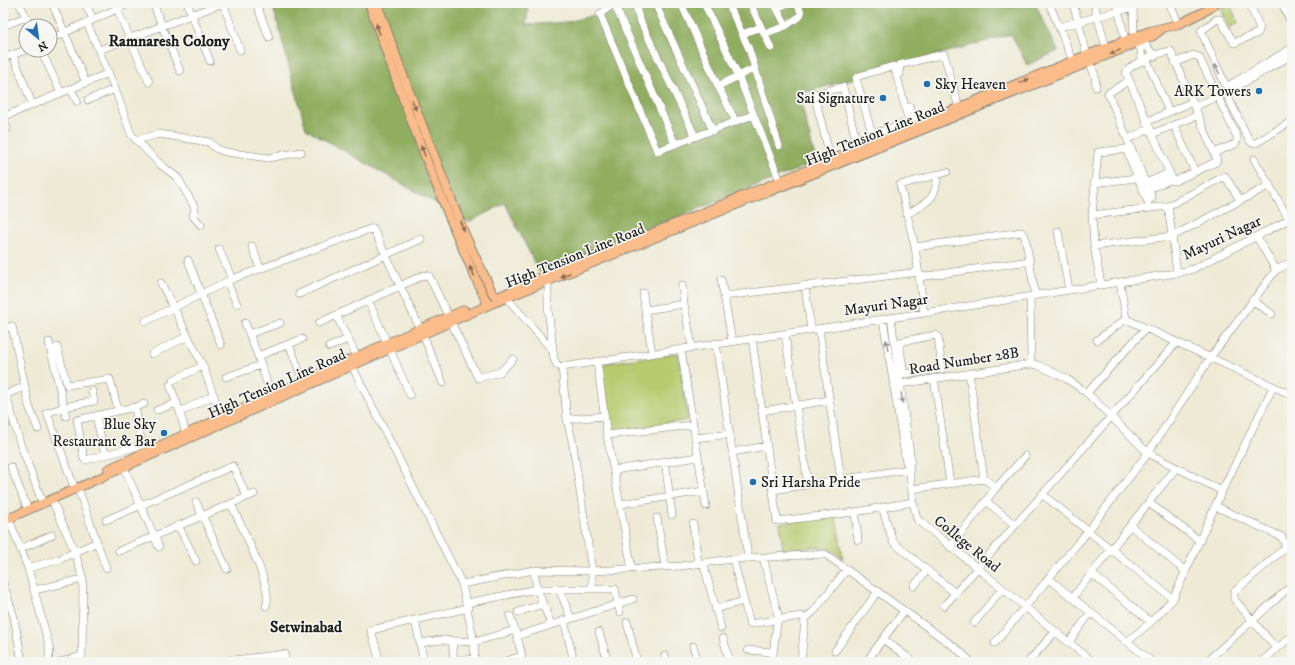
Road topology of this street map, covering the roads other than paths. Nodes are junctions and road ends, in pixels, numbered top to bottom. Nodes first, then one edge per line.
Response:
1 (19, 3) edge
2 (52, 3) edge
3 (84, 3) edge
4 (130, 3) edge
5 (153, 3) edge
6 (187, 3) edge
7 (223, 3) edge
8 (256, 3) edge
9 (369, 3) edge
10 (377, 3) edge
11 (614, 3) edge
12 (635, 3) edge
13 (655, 3) edge
14 (681, 3) edge
15 (704, 3) edge
16 (728, 3) edge
17 (750, 3) edge
18 (788, 3) edge
19 (797, 3) edge
20 (1049, 3) edge
21 (1073, 3) edge
22 (1094, 3) edge
23 (1117, 3) edge
24 (1169, 3) edge
25 (1216, 3) edge
26 (1249, 3) edge
27 (1282, 3) edge
28 (1133, 5) edge
29 (776, 6) edge
30 (1208, 6) edge
31 (117, 9) junction
32 (1119, 12) junction
33 (192, 15) junction
34 (26, 17) joint
35 (1098, 17) junction
36 (90, 21) junction
37 (1078, 23) junction
38 (1179, 24) junction
39 (162, 25) junction
40 (1292, 25) edge
41 (3, 26) edge
42 (786, 26) junction
43 (1059, 27) junction
44 (763, 31) junction
45 (65, 32) junction
46 (742, 34) junction
47 (58, 35) edge
48 (269, 37) dead end
49 (130, 38) junction
50 (1125, 40) junction
51 (1138, 40) junction
52 (771, 48) dead end
53 (1106, 48) junction
54 (1292, 48) edge
55 (99, 50) junction
56 (240, 50) dead end
57 (18, 53) edge
58 (14, 55) junction
59 (1292, 55) edge
60 (1155, 56) junction
61 (3, 58) edge
62 (45, 58) edge
63 (1088, 59) junction
64 (210, 61) dead end
65 (1073, 61) junction
66 (1144, 61) junction
67 (1175, 63) junction
68 (755, 68) junction
69 (180, 71) dead end
70 (109, 73) junction
71 (738, 75) junction
72 (1129, 81) junction
73 (149, 82) dead end
74 (86, 83) junction
75 (718, 86) junction
76 (1096, 86) dead end
77 (71, 89) junction
78 (115, 89) junction
79 (405, 92) junction
80 (61, 93) junction
81 (1218, 96) junction
82 (88, 100) dead end
83 (76, 101) dead end
84 (32, 104) junction
85 (1193, 105) junction
86 (959, 108) junction
87 (1170, 112) junction
88 (753, 115) junction
89 (1198, 115) junction
90 (3, 117) edge
91 (1292, 121) edge
92 (736, 122) junction
93 (1174, 125) junction
94 (916, 126) junction
95 (905, 127) junction
96 (1149, 128) junction
97 (7, 129) dead end
98 (713, 131) junction
99 (881, 135) junction
100 (695, 136) junction
101 (1128, 139) junction
102 (136, 140) junction
103 (675, 144) junction
104 (779, 146) dead end
105 (301, 152) dead end
106 (859, 152) junction
107 (1214, 153) junction
108 (1254, 159) dead end
109 (831, 160) junction
110 (947, 172) dead end
111 (1195, 172) junction
112 (938, 174) junction
113 (1171, 176) junction
114 (1137, 178) junction
115 (780, 182) junction
116 (1094, 183) junction
117 (1146, 183) junction
118 (1270, 185) junction
119 (1154, 187) dead end
120 (1240, 200) junction
121 (1168, 206) junction
122 (907, 214) junction
123 (1092, 215) junction
124 (1291, 219) edge
125 (201, 225) dead end
126 (670, 229) junction
127 (1058, 231) dead end
128 (1173, 236) junction
129 (1257, 237) junction
130 (421, 239) dead end
131 (252, 246) dead end
132 (1094, 246) junction
133 (915, 247) junction
134 (219, 249) dead end
135 (386, 256) junction
136 (188, 260) dead end
137 (1030, 261) junction
138 (1292, 262) edge
139 (260, 268) junction
140 (1276, 270) junction
141 (1177, 272) junction
142 (919, 274) junction
143 (547, 278) junction
144 (229, 280) junction
145 (721, 280) dead end
146 (1120, 282) junction
147 (162, 283) dead end
148 (1101, 284) junction
149 (682, 285) dead end
150 (805, 285) junction
151 (399, 286) junction
152 (1069, 290) junction
153 (643, 293) dead end
154 (299, 294) dead end
155 (201, 295) junction
156 (1033, 295) junction
157 (724, 296) junction
158 (507, 298) junction
159 (368, 300) junction
160 (1252, 300) junction
161 (488, 302) junction
162 (236, 304) dead end
163 (684, 304) junction
164 (174, 308) junction
165 (645, 310) junction
166 (924, 313) junction
167 (1272, 314) dead end
168 (336, 315) junction
169 (451, 319) junction
170 (887, 319) junction
171 (1126, 319) junction
172 (146, 322) dead end
173 (245, 323) dead end
174 (280, 323) dead end
175 (318, 323) dead end
176 (3, 329) edge
177 (819, 329) junction
178 (1145, 329) junction
179 (811, 330) junction
180 (421, 332) junction
181 (250, 334) junction
182 (785, 334) junction
183 (188, 336) junction
184 (752, 338) junction
185 (302, 339) dead end
186 (348, 339) junction
187 (1097, 340) dead end
188 (732, 341) junction
189 (49, 342) dead end
190 (716, 343) junction
191 (1176, 343) junction
192 (222, 345) dead end
193 (389, 346) junction
194 (58, 347) dead end
195 (329, 347) dead end
196 (692, 347) junction
197 (291, 349) dead end
198 (681, 349) junction
199 (553, 351) junction
200 (652, 353) junction
201 (152, 354) dead end
202 (258, 356) junction
203 (1210, 358) junction
204 (513, 359) dead end
205 (354, 361) junction
206 (597, 361) junction
207 (896, 361) junction
208 (261, 364) junction
209 (1031, 364) junction
210 (203, 366) junction
211 (562, 367) junction
212 (969, 373) junction
213 (226, 377) dead end
214 (934, 378) junction
215 (443, 383) dead end
216 (304, 384) junction
217 (897, 385) junction
218 (25, 386) junction
219 (1273, 387) junction
220 (92, 391) dead end
221 (1087, 393) junction
222 (214, 395) junction
223 (410, 395) dead end
224 (1292, 395) edge
225 (5, 396) edge
226 (272, 398) junction
227 (830, 400) junction
228 (144, 404) dead end
229 (177, 404) junction
230 (796, 406) junction
231 (64, 407) junction
232 (134, 407) junction
233 (95, 408) junction
234 (118, 410) junction
235 (157, 410) dead end
236 (762, 411) junction
237 (180, 412) junction
238 (66, 416) dead end
239 (605, 416) junction
240 (1111, 416) junction
241 (567, 419) junction
242 (222, 420) junction
243 (693, 425) junction
244 (38, 429) dead end
245 (607, 434) junction
246 (730, 434) junction
247 (186, 437) junction
248 (695, 438) junction
249 (767, 446) junction
250 (732, 452) junction
251 (111, 454) junction
252 (1148, 454) junction
253 (1025, 456) dead end
254 (698, 458) junction
255 (664, 462) junction
256 (120, 466) junction
257 (11, 467) dead end
258 (909, 467) junction
259 (1176, 468) junction
260 (615, 470) junction
261 (841, 479) junction
262 (984, 479) junction
263 (950, 483) junction
264 (808, 484) junction
265 (75, 486) junction
266 (912, 489) junction
267 (773, 490) junction
268 (994, 490) junction
269 (704, 491) junction
270 (1222, 491) junction
271 (1042, 494) junction
272 (669, 496) junction
273 (52, 500) junction
274 (42, 501) junction
275 (986, 501) junction
276 (196, 502) dead end
277 (913, 502) junction
278 (1149, 503) junction
279 (140, 504) junction
280 (231, 504) junction
281 (621, 504) junction
282 (706, 506) dead end
283 (1215, 506) junction
284 (882, 507) junction
285 (27, 508) junction
286 (855, 512) junction
287 (672, 515) dead end
288 (202, 516) junction
289 (5, 518) edge
290 (657, 518) dead end
291 (106, 520) dead end
292 (693, 524) dead end
293 (178, 525) junction
294 (1015, 525) junction
295 (1131, 526) junction
296 (1088, 531) junction
297 (52, 535) dead end
298 (154, 535) junction
299 (858, 540) dead end
300 (1200, 541) junction
301 (97, 542) junction
302 (159, 548) dead end
303 (950, 548) junction
304 (20, 549) junction
305 (1111, 550) junction
306 (119, 551) dead end
307 (75, 552) junction
308 (748, 558) junction
309 (196, 561) dead end
310 (764, 561) dead end
311 (734, 563) dead end
312 (701, 565) junction
313 (665, 566) junction
314 (28, 568) junction
315 (106, 568) dead end
316 (227, 569) dead end
317 (632, 569) junction
318 (847, 569) junction
319 (976, 569) junction
320 (534, 570) junction
321 (927, 570) junction
322 (592, 571) junction
323 (1185, 571) junction
324 (1092, 574) junction
325 (1048, 578) junction
326 (83, 579) junction
327 (3, 584) edge
328 (462, 584) junction
329 (1292, 585) edge
330 (914, 586) dead end
331 (537, 589) junction
332 (559, 589) junction
333 (592, 589) junction
334 (1002, 589) junction
335 (34, 590) junction
336 (878, 591) junction
337 (955, 593) junction
338 (1073, 597) junction
339 (633, 599) dead end
340 (1173, 599) junction
341 (744, 601) junction
342 (618, 603) junction
343 (543, 604) junction
344 (468, 605) junction
345 (266, 606) dead end
346 (944, 606) dead end
347 (1024, 608) junction
348 (715, 609) junction
349 (904, 611) junction
350 (518, 612) dead end
351 (620, 612) dead end
352 (1091, 612) junction
353 (510, 616) dead end
354 (567, 619) junction
355 (805, 619) junction
356 (414, 620) junction
357 (778, 620) junction
358 (1253, 621) junction
359 (627, 622) dead end
360 (1152, 622) junction
361 (974, 623) dead end
362 (551, 624) junction
363 (720, 628) dead end
364 (599, 632) dead end
365 (1055, 632) junction
366 (516, 633) junction
367 (1292, 636) edge
368 (723, 638) dead end
369 (883, 639) junction
370 (452, 641) junction
371 (1128, 641) junction
372 (474, 642) junction
373 (1069, 642) junction
374 (420, 643) junction
375 (995, 643) dead end
376 (693, 646) dead end
377 (1277, 649) junction
378 (748, 650) dead end
379 (835, 651) dead end
380 (773, 652) junction
381 (82, 659) edge
382 (523, 659) edge
383 (475, 660) edge
384 (1150, 660) dead end
385 (454, 661) edge
386 (22, 662) edge
387 (48, 662) edge
388 (61, 662) edge
389 (217, 662) edge
390 (285, 662) edge
391 (380, 662) edge
392 (424, 662) edge
393 (503, 662) edge
394 (574, 662) edge
395 (608, 662) edge
396 (637, 662) edge
397 (698, 662) edge
398 (730, 662) edge
399 (772, 662) edge
400 (802, 662) edge
401 (866, 662) edge
402 (914, 662) edge
403 (971, 662) edge
404 (1028, 662) edge
405 (1093, 662) edge
406 (1206, 662) edge
407 (1261, 662) edge

1 - 34 street
2 - 45 street
3 - 36 street
4 - 31 street
5 - 39 street
6 - 33 street
7 - 33 street
7 - 56 street
8 - 48 street
79 -> 9 main road
10 - 79 main road
11 - 103 street
11 - 103 street
12 - 100 street
13 - 98 street
14 - 75 street
15 - 71 street
16 - 46 street
17 - 44 street
18 - 29 street
19 - 42 street
20 - 43 street
21 - 37 street
22 - 35 street
23 - 32 street
24 - 38 street
25 - 30 main road, High Tension Line Road
54 -> 26 street
27 - 40 street
28 - 32 street
28 - 51 street
29 - 42 street
30 - 38 main road, High Tension Line Road
31 - 36 street
31 - 49 street
32 - 35 street
32 - 50 street
33 - 39 street
33 - 64 street
34 - 41 street
35 - 37 street
35 - 53 street
36 - 45 street
36 - 55 street
37 - 43 street
37 - 63 street
38 - 51 main road, High Tension Line Road
39 - 49 street
39 - 69 street
42 - 44 street
43 - 65 street
44 - 46 street
44 - 52 street
45 - 47 street
45 - 74 street
46 - 68 street
49 - 55 street
49 - 73 street
50 - 51 main road, High Tension Line Road
50 - 53 main road, High Tension Line Road
51 - 60 street
51 -> 63 main road, High Tension Line Road
51 - 66 street
53 - 63 main road, High Tension Line Road
55 - 70 street
57 - 58 street
58 - 61 street
58 - 84 street
59 - 91 street
60 - 66 street
60 - 67 street
62 - 80 street
63 - 65 main road, High Tension Line Road
63 - 76 street
63 - 106 main road, High Tension Line Road
86 -> 65 main road, High Tension Line Road
66 - 72 street
66 - 87 street
67 - 81 street
67 - 85 street
68 - 71 street
68 - 104 street
70 - 74 street
70 - 78 street
71 - 75 street
71 - 88 street
72 - 96 street
72 - 101 street
74 - 77 street
75 - 92 street
77 - 80 street
77 - 83 street
78 - 82 street
78 - 102 street
79 -> 143 main road
161 -> 79 main road
80 - 84 street
81 - 85 street
81 - 107 street
84 - 90 street
85 - 87 street
85 - 89 street
86 - 94 main road, High Tension Line Road
86 - 94 street
87 - 96 street
88 - 92 street
88 - 115 street
89 - 93 street
89 - 107 street
90 - 97 street
92 - 98 street
93 - 96 street
93 - 111 street
94 - 95 main road, High Tension Line Road
95 - 99 main road, High Tension Line Road
95 - 99 street
96 - 101 street
96 - 113 street
98 - 100 street
99 - 106 main road, High Tension Line Road
100 - 103 street
101 - 117 street
102 - 105 street
102 - 125 street
106 - 109 main road, High Tension Line Road
106 - 109 street
106 - 126 main road, High Tension Line Road
107 - 111 street
108 - 118 street
109 - 115 main road, High Tension Line Road
110 - 112 street
111 - 113 street
112 - 122 street
112 - 122 street
113 - 117 street
113 - 119 street
114 - 116 street
114 - 116 street
114 - 117 street
115 - 126 main road, High Tension Line Road
116 - 123 street
118 - 120 street
118 - 124 street
120 - 121 street
120 - 128 street
121 - 123 street
121 - 128 street
122 - 133 street
123 - 132 street
124 - 129 street, Mayuri Nagar
126 - 143 main road, High Tension Line Road
127 - 152 street
128 - 132 street
128 - 141 street
129 - 140 street
129 - 141 street, Mayuri Nagar
130 - 135 street
131 - 139 street
132 - 148 street
133 - 137 street
133 - 142 street
134 - 144 street
135 - 139 street
135 - 151 street
135 - 154 street
136 - 155 street
137 - 142 street
137 - 156 street
138 - 140 street
139 - 144 street
140 - 160 street
141 - 146 street, Mayuri Nagar
142 - 150 street
142 - 166 street
143 - 158 main road, High Tension Line Road
143 - 199 street
144 - 155 street
144 - 162 street
145 - 157 street
146 - 148 street, Mayuri Nagar
146 - 171 street
147 - 164 street
148 - 152 street, Mayuri Nagar
149 - 163 street
150 - 157 street
150 - 179 street
151 - 159 street
151 - 169 street
151 - 180 street
152 - 156 street, Mayuri Nagar
153 - 165 street
155 - 164 street
155 - 192 street
156 - 166 street, Mayuri Nagar
156 - 209 street
157 - 188 street
158 - 161 main road, High Tension Line Road
158 - 199 street
159 - 168 street
159 - 193 street
160 - 167 street
160 - 203 street
161 - 169 main road, High Tension Line Road
163 - 165 street
163 - 196 street
164 - 172 street
164 - 183 street
165 - 200 street
166 - 170 street, Mayuri Nagar
168 - 175 street
168 - 186 street
169 - 180 main road, High Tension Line Road
169 - 204 street
170 - 177 street, Mayuri Nagar
170 - 207 street
171 - 178 street
171 - 187 street
173 - 181 street
174 - 181 street
176 - 218 street
177 - 179 street, Mayuri Nagar
177 - 227 street
178 - 191 street
178 - 221 street
179 - 182 street, Mayuri Nagar
180 - 193 main road, High Tension Line Road
180 - 215 street
181 - 202 street
182 - 184 street, Mayuri Nagar
182 - 230 street
183 - 201 street
183 - 210 street
184 - 188 street, Mayuri Nagar
184 - 236 street
185 - 202 street
186 - 195 street
186 - 205 street
188 - 190 street, Mayuri Nagar
189 - 231 street
190 - 196 street, Mayuri Nagar
190 - 246 street
191 - 203 street
191 - 240 street
193 - 205 main road, High Tension Line Road
193 - 223 street
194 - 234 street
196 - 198 street, Mayuri Nagar
197 - 216 street
198 - 200 street, Mayuri Nagar
198 - 243 street
199 - 211 street
200 - 206 street, Mayuri Nagar
202 - 208 street
203 - 219 street
203 - 252 street
205 - 216 main road, High Tension Line Road
205 - 328 street
206 - 211 street, Mayuri Nagar
206 - 239 street
207 - 207 street
207 - 217 street, College Road
208 - 213 street
208 - 226 street
209 - 212 street, Road Number 28B
209 - 221 street
210 - 222 street
210 - 229 street
211 - 241 street
212 - 214 street, Road Number 28B
212 - 262 street
214 - 217 street, Road Number 28B
214 - 263 street
216 - 226 main road, High Tension Line Road
217 - 258 street, College Road
218 - 225 street
218 - 244 street
219 - 224 street
219 - 270 street
220 - 233 street
221 - 240 street
222 - 237 street
222 - 242 street
225 - 274 street
226 - 242 main road, High Tension Line Road
227 - 230 street
227 - 261 street
228 - 232 street
229 - 235 street
229 - 237 street
230 - 236 street
230 - 264 street
231 - 233 street
231 - 238 street
231 - 265 street
232 - 234 street
232 - 251 street
233 - 234 street
233 - 251 street
233 - 251 street
236 - 249 street
237 - 247 street
239 - 241 street
239 - 245 street
240 - 252 street
240 - 271 street
241 - 322 street
242 - 247 main road, High Tension Line Road
243 - 245 street
243 - 248 street
245 - 260 street
246 - 248 street
246 - 250 street
247 - 256 main road, High Tension Line Road
248 - 254 street
249 - 250 street
249 - 267 street
250 - 308 street
251 - 256 street
252 - 259 street
252 - 296 street
253 - 268 street
254 - 255 street
254 - 269 street
255 - 260 street
255 - 272 street
256 - 265 main road, High Tension Line Road
256 - 279 street
257 - 285 street
258 - 261 street
258 - 266 street, College Road
259 - 270 street
259 - 278 street
260 - 281 street
261 - 264 street
262 - 263 street
262 - 268 street
263 - 266 street
264 - 267 street
265 - 273 main road, High Tension Line Road
265 - 274 main road
265 - 301 street
266 - 277 street, College Road
267 - 286 street
268 - 275 street
269 - 272 street
269 - 282 street
270 - 283 street
271 - 294 street
271 - 296 street
272 - 281 street
272 - 287 street
273 - 274 main road, High Tension Line Road
273 - 307 street
274 - 285 main road, High Tension Line Road
275 - 294 street
275 - 303 street
276 - 288 street
277 - 284 street
277 - 303 street, College Road
278 - 295 street
278 - 300 street
279 - 280 street
279 - 291 street
279 - 298 street
280 - 288 street
280 - 345 street
281 - 317 street
283 - 300 street
283 - 358 street
284 - 286 street
284 - 321 street
285 - 289 main road, High Tension Line Road
286 - 299 street
288 - 293 street
288 - 316 street
289 - 304 street
290 - 313 street
292 - 312 street
293 - 298 street
293 - 309 street
294 - 319 street
295 - 305 street
295 - 323 street
296 - 305 street
296 - 325 street
297 - 304 street
298 - 302 street
298 - 306 street
300 - 323 street
301 - 307 street
301 - 315 street
303 - 319 street, College Road
304 - 314 street
305 - 324 street
305 - 340 street
307 - 314 street
307 - 326 street
308 - 312 street
308 - 318 street
310 - 357 street
311 - 341 street
312 - 313 street
312 - 348 street
313 - 317 street
314 - 335 street
317 - 322 street
318 - 336 street
318 - 355 street
319 - 334 street, College Road
319 - 337 street
320 - 322 street
320 - 328 street
320 - 331 street
321 - 330 street
321 - 337 street
322 - 333 street
323 - 340 street
324 - 338 street
324 - 360 street
325 - 338 street
325 - 347 street
326 - 335 street
326 - 381 street
327 - 386 street
328 - 344 street
329 - 358 street
331 - 332 street
331 - 343 street
331 - 344 street
332 - 333 street
332 - 354 street
333 - 342 street
334 - 347 street, College Road
334 - 361 street
335 - 387 street
336 - 349 street
336 - 379 street
337 - 346 street
338 - 352 street
339 - 342 street
340 - 360 street
341 - 348 street
341 - 357 street
342 - 351 street
342 - 354 street
343 - 350 street
343 - 362 street
344 - 356 street
344 - 372 street
347 - 365 street, College Road
347 - 375 street
348 - 363 street
349 - 369 street
349 - 403 street
352 - 371 street
352 - 373 street
353 - 366 street
354 - 362 street
354 - 394 street
355 - 357 street
355 - 400 street
356 - 374 street
356 - 391 street
357 - 380 street
358 - 377 street
358 - 406 street
359 - 396 street
360 - 371 street
362 - 366 street
364 - 395 street
365 - 373 street, College Road
365 - 404 street
366 - 372 street
366 - 382 street
367 - 377 street
368 - 398 street
369 - 401 street
369 - 402 street
370 - 372 street
370 - 374 street
370 - 385 street
371 - 384 street
372 - 383 street
373 - 405 street, College Road
374 - 392 street
376 - 397 street
377 - 407 street
378 - 380 street
380 - 399 street
381 - 388 street
382 - 393 street
383 - 385 street
389 - 390 street

